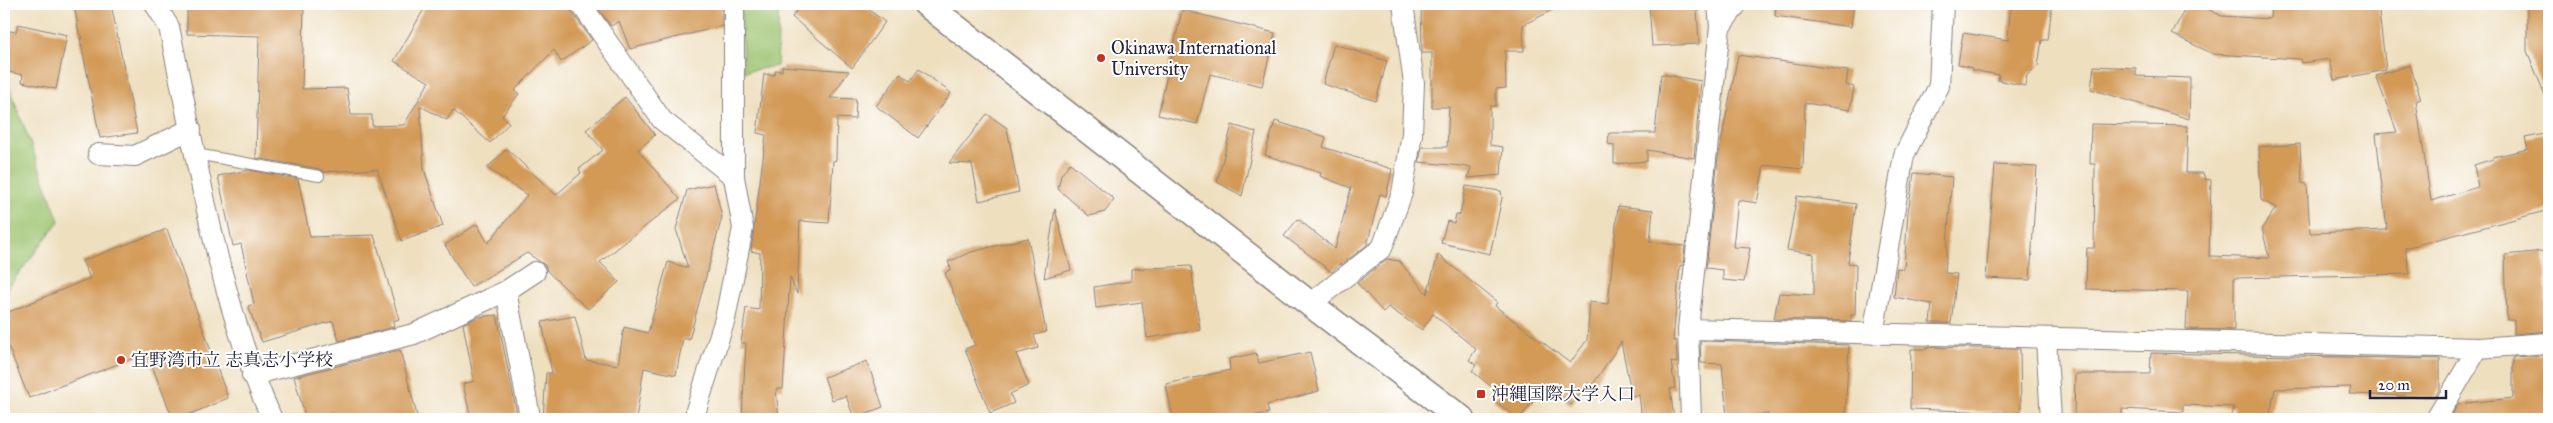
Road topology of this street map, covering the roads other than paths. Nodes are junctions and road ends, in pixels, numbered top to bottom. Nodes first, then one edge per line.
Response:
1 (155, 4) edge
2 (581, 4) edge
3 (734, 4) edge
4 (926, 4) edge
5 (1403, 4) edge
6 (1718, 4) edge
7 (1737, 4) edge
8 (1944, 4) edge
9 (1720, 27) junction
10 (190, 129) junction
11 (98, 154) dead end
12 (196, 154) junction
13 (319, 176) dead end
14 (734, 177) junction
15 (536, 272) dead end
16 (506, 291) junction
17 (1310, 304) junction
18 (1688, 329) junction
19 (1873, 334) junction
20 (2046, 339) junction
21 (2549, 343) edge
22 (2478, 348) junction
23 (252, 375) junction
24 (530, 417) dead end
25 (272, 419) edge
26 (696, 419) edge
27 (1462, 419) edge
28 (1692, 419) edge
29 (2051, 419) edge
30 (2436, 419) edge

1 - 10 street
2 - 14 street
3 - 14 street
4 - 17 street
5 - 17 street
6 - 9 street
7 - 9 street
8 - 19 street
9 - 18 street
10 - 11 street
10 - 12 street
12 - 13 lane
12 - 23 street
14 - 26 street
15 - 16 street
16 - 23 street
16 - 24 street
17 - 27 street
18 - 19 street
18 - 28 street
19 - 20 street
20 - 22 street
20 - 29 street
21 - 22 street
22 - 30 street
23 - 25 street

